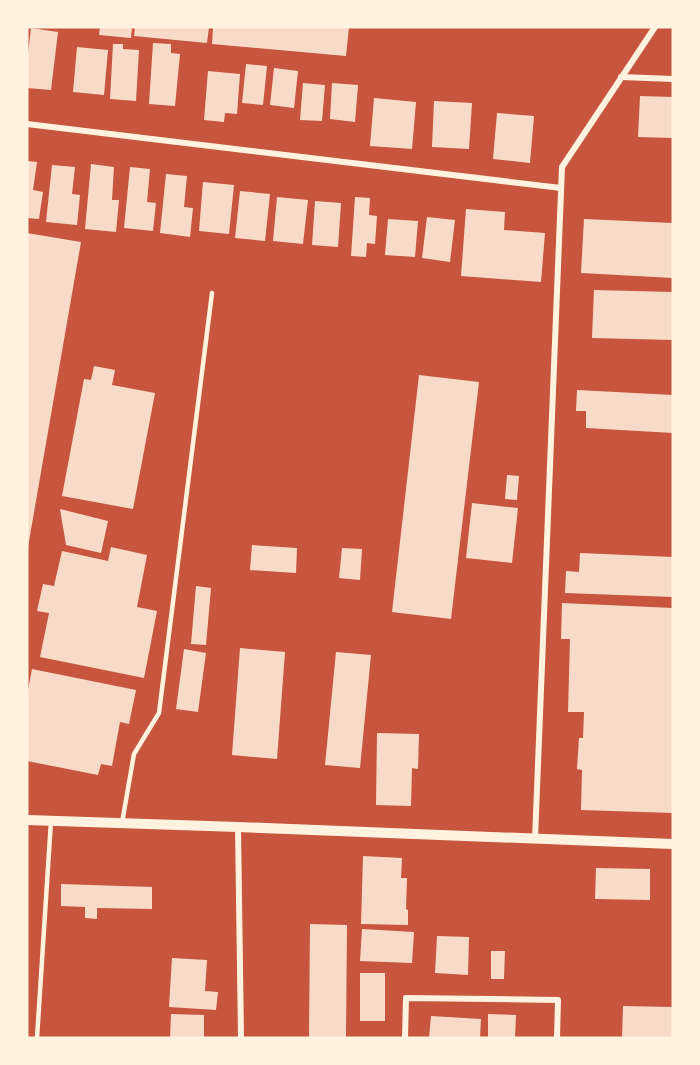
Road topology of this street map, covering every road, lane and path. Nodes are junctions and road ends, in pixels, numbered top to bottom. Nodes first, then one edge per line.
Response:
1 (655, 27) edge
2 (621, 77) junction
3 (673, 80) edge
4 (27, 124) edge
5 (561, 188) junction
6 (212, 293) dead end
7 (27, 820) edge
8 (51, 821) junction
9 (122, 823) junction
10 (238, 827) junction
11 (535, 838) junction
12 (673, 844) edge
13 (37, 1038) edge
14 (242, 1038) edge
15 (405, 1038) edge
16 (557, 1038) edge

1 - 2 street
2 - 3 street
2 - 5 street
4 - 5 street
5 - 11 street
6 - 9 lane
7 - 8 street
8 - 9 street
8 - 13 lane
9 - 10 street
10 - 11 street
10 - 14 street
11 - 12 street
15 - 16 street

